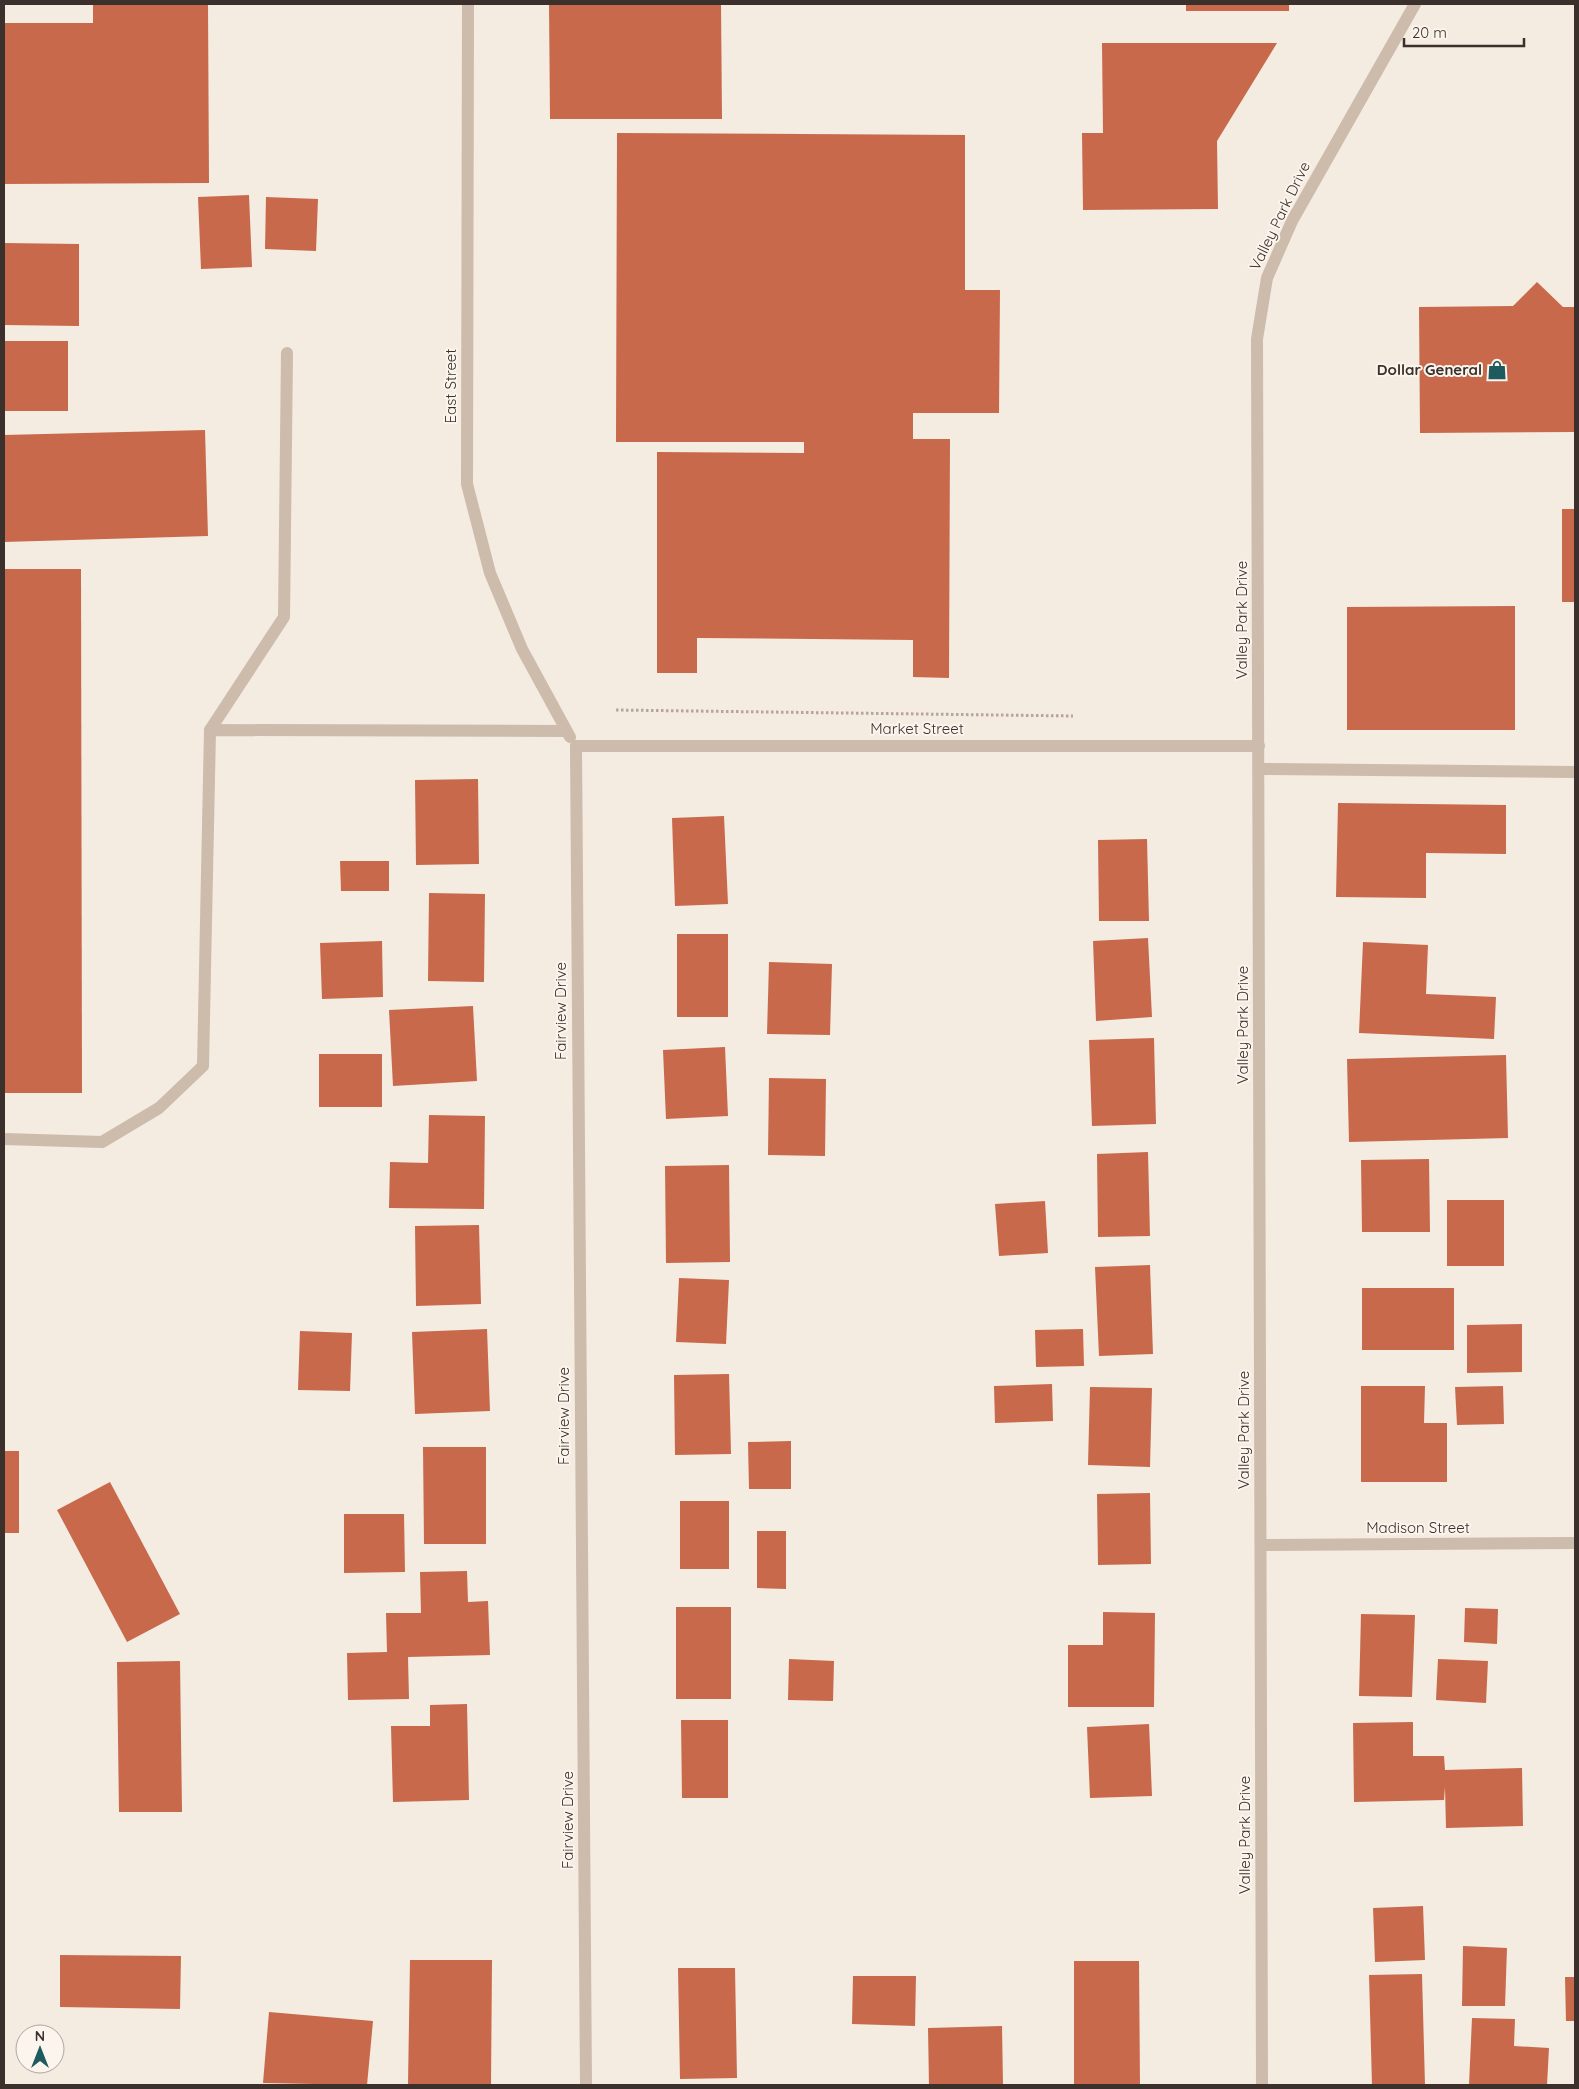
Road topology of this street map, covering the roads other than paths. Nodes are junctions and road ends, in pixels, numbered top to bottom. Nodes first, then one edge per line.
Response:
1 (468, 4) edge
2 (1415, 4) edge
3 (286, 353) dead end
4 (210, 730) junction
5 (566, 731) junction
6 (576, 746) junction
7 (1259, 746) junction
8 (1259, 770) junction
9 (1575, 772) edge
10 (4, 1139) edge
11 (1575, 1543) edge
12 (1261, 1545) junction
13 (586, 2085) edge
14 (1262, 2085) edge

1 - 5 street, East Street
2 - 7 street, Valley Park Drive
3 - 4 street
4 - 5 street
4 - 10 street
5 - 6 street, East Street
6 - 7 street, Market Street
6 - 13 street, Fairview Drive
7 - 8 street, Valley Park Drive
8 - 9 street
8 - 12 street, Valley Park Drive
11 - 12 street, Madison Street
12 - 14 street, Valley Park Drive

